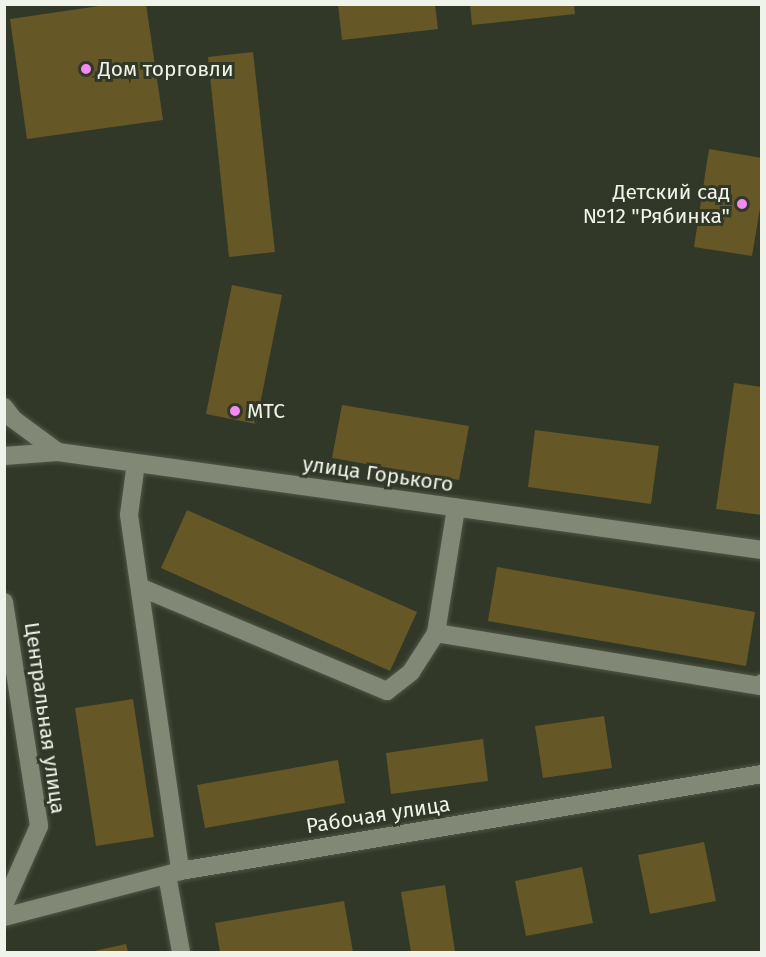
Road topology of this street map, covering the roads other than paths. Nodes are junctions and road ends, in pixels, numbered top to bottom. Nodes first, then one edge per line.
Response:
1 (4, 407) edge
2 (58, 452) junction
3 (4, 456) edge
4 (136, 463) junction
5 (456, 508) junction
6 (762, 550) edge
7 (142, 588) junction
8 (4, 602) edge
9 (436, 633) junction
10 (762, 683) edge
11 (762, 774) edge
12 (173, 873) junction
13 (4, 906) edge
14 (4, 917) edge
15 (181, 952) edge

1 - 2 street, улица Горького
2 - 3 street
2 - 4 street, улица Горького
4 - 5 street, улица Горького
4 - 7 street
5 - 6 street, улица Горького
5 - 9 street
7 - 9 street
7 - 12 street
8 - 13 street, Центральная улица
9 - 10 street
11 - 12 street, Рабочая улица
12 - 14 street, Рабочая улица
12 - 15 street

